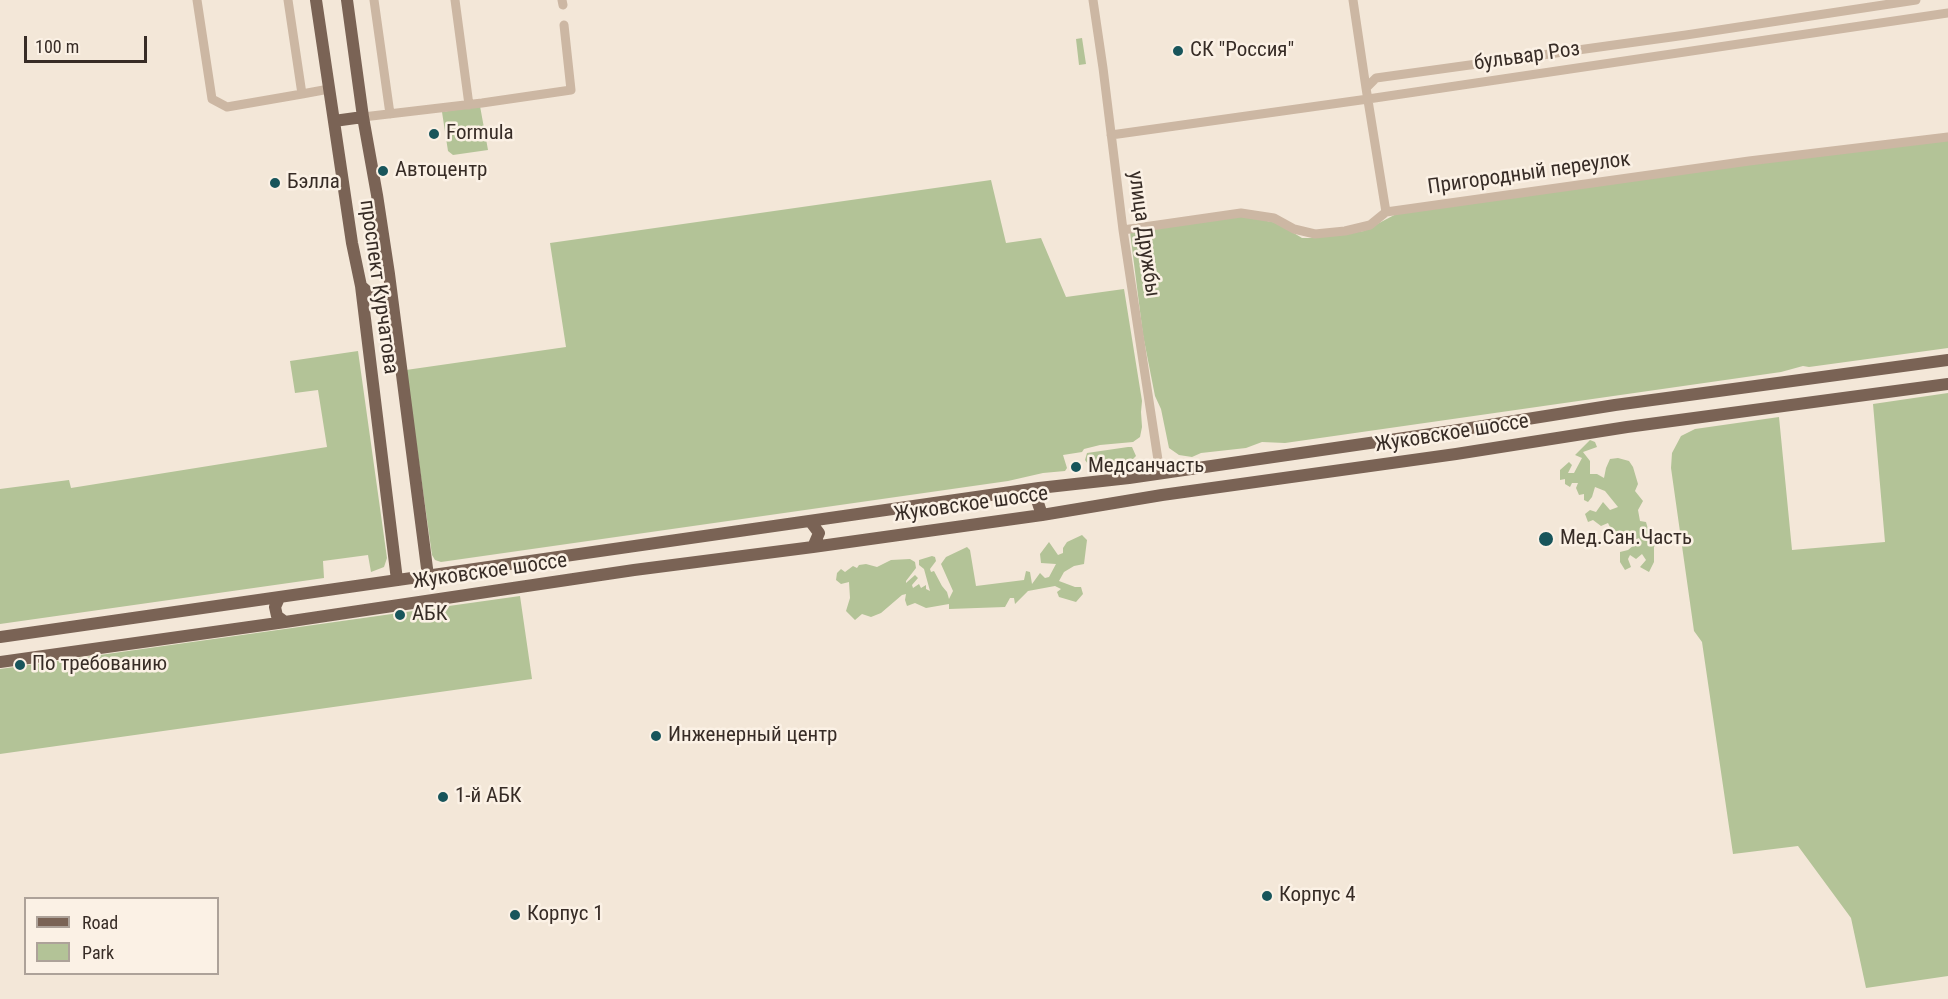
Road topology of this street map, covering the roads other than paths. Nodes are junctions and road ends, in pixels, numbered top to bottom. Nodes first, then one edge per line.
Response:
1 (197, 0) edge
2 (288, 0) edge
3 (316, 0) edge
4 (347, 0) edge
5 (375, 0) edge
6 (455, 0) edge
7 (1093, 0) edge
8 (1353, 0) edge
9 (1916, 0) edge
10 (1948, 13) edge
11 (564, 25) dead end
12 (1366, 88) junction
13 (329, 89) junction
14 (302, 94) junction
15 (1368, 99) junction
16 (469, 105) junction
17 (390, 114) junction
18 (363, 117) junction
19 (334, 121) junction
20 (1111, 135) junction
21 (1948, 137) edge
22 (1386, 212) junction
23 (1123, 230) junction
24 (390, 285) junction
25 (361, 286) junction
26 (1948, 360) edge
27 (1948, 384) edge
28 (1276, 456) junction
29 (1160, 473) junction
30 (1280, 480) junction
31 (1039, 488) junction
32 (1042, 514) junction
33 (810, 521) junction
34 (813, 548) junction
35 (514, 563) junction
36 (428, 576) junction
37 (397, 580) junction
38 (514, 588) junction
39 (279, 598) junction
40 (285, 622) junction
41 (0, 637) edge
42 (0, 663) edge

1 - 14 street
2 - 14 street
3 - 13 main road, проспект Курчатова
4 - 18 main road, проспект Курчатова
5 - 17 street
6 - 16 street
7 - 20 street, улица Дружбы
8 - 12 street
9 - 12 street
10 - 15 street, бульвар Роз
11 - 16 street
12 - 15 street
13 - 14 street
13 - 19 main road, проспект Курчатова
15 - 20 street, бульвар Роз
15 - 22 street
16 - 17 street
17 - 18 street
18 - 19 main road
18 - 24 main road, проспект Курчатова
19 - 25 main road, проспект Курчатова
20 - 23 street, улица Дружбы
21 - 22 street, Пригородный переулок
22 - 23 street, Пригородный переулок
23 - 29 street, улица Дружбы
24 - 25 main road
24 - 36 main road, проспект Курчатова
25 - 37 main road, проспект Курчатова
26 - 28 main road, Жуковское шоссе
27 - 30 main road, Жуковское шоссе
28 - 29 main road, Жуковское шоссе
28 - 30 main road
29 - 31 main road, Жуковское шоссе
30 - 32 main road, Жуковское шоссе
31 - 32 main road
31 - 33 main road, Жуковское шоссе
32 - 34 main road, Жуковское шоссе
33 - 34 main road
33 - 35 main road, Жуковское шоссе
34 - 38 main road, Жуковское шоссе
35 - 36 main road, Жуковское шоссе
35 - 38 main road
36 - 37 main road, Жуковское шоссе
37 - 39 main road, Жуковское шоссе
38 - 40 main road, Жуковское шоссе
39 - 40 main road
39 - 41 main road, Жуковское шоссе
40 - 42 main road, Жуковское шоссе

